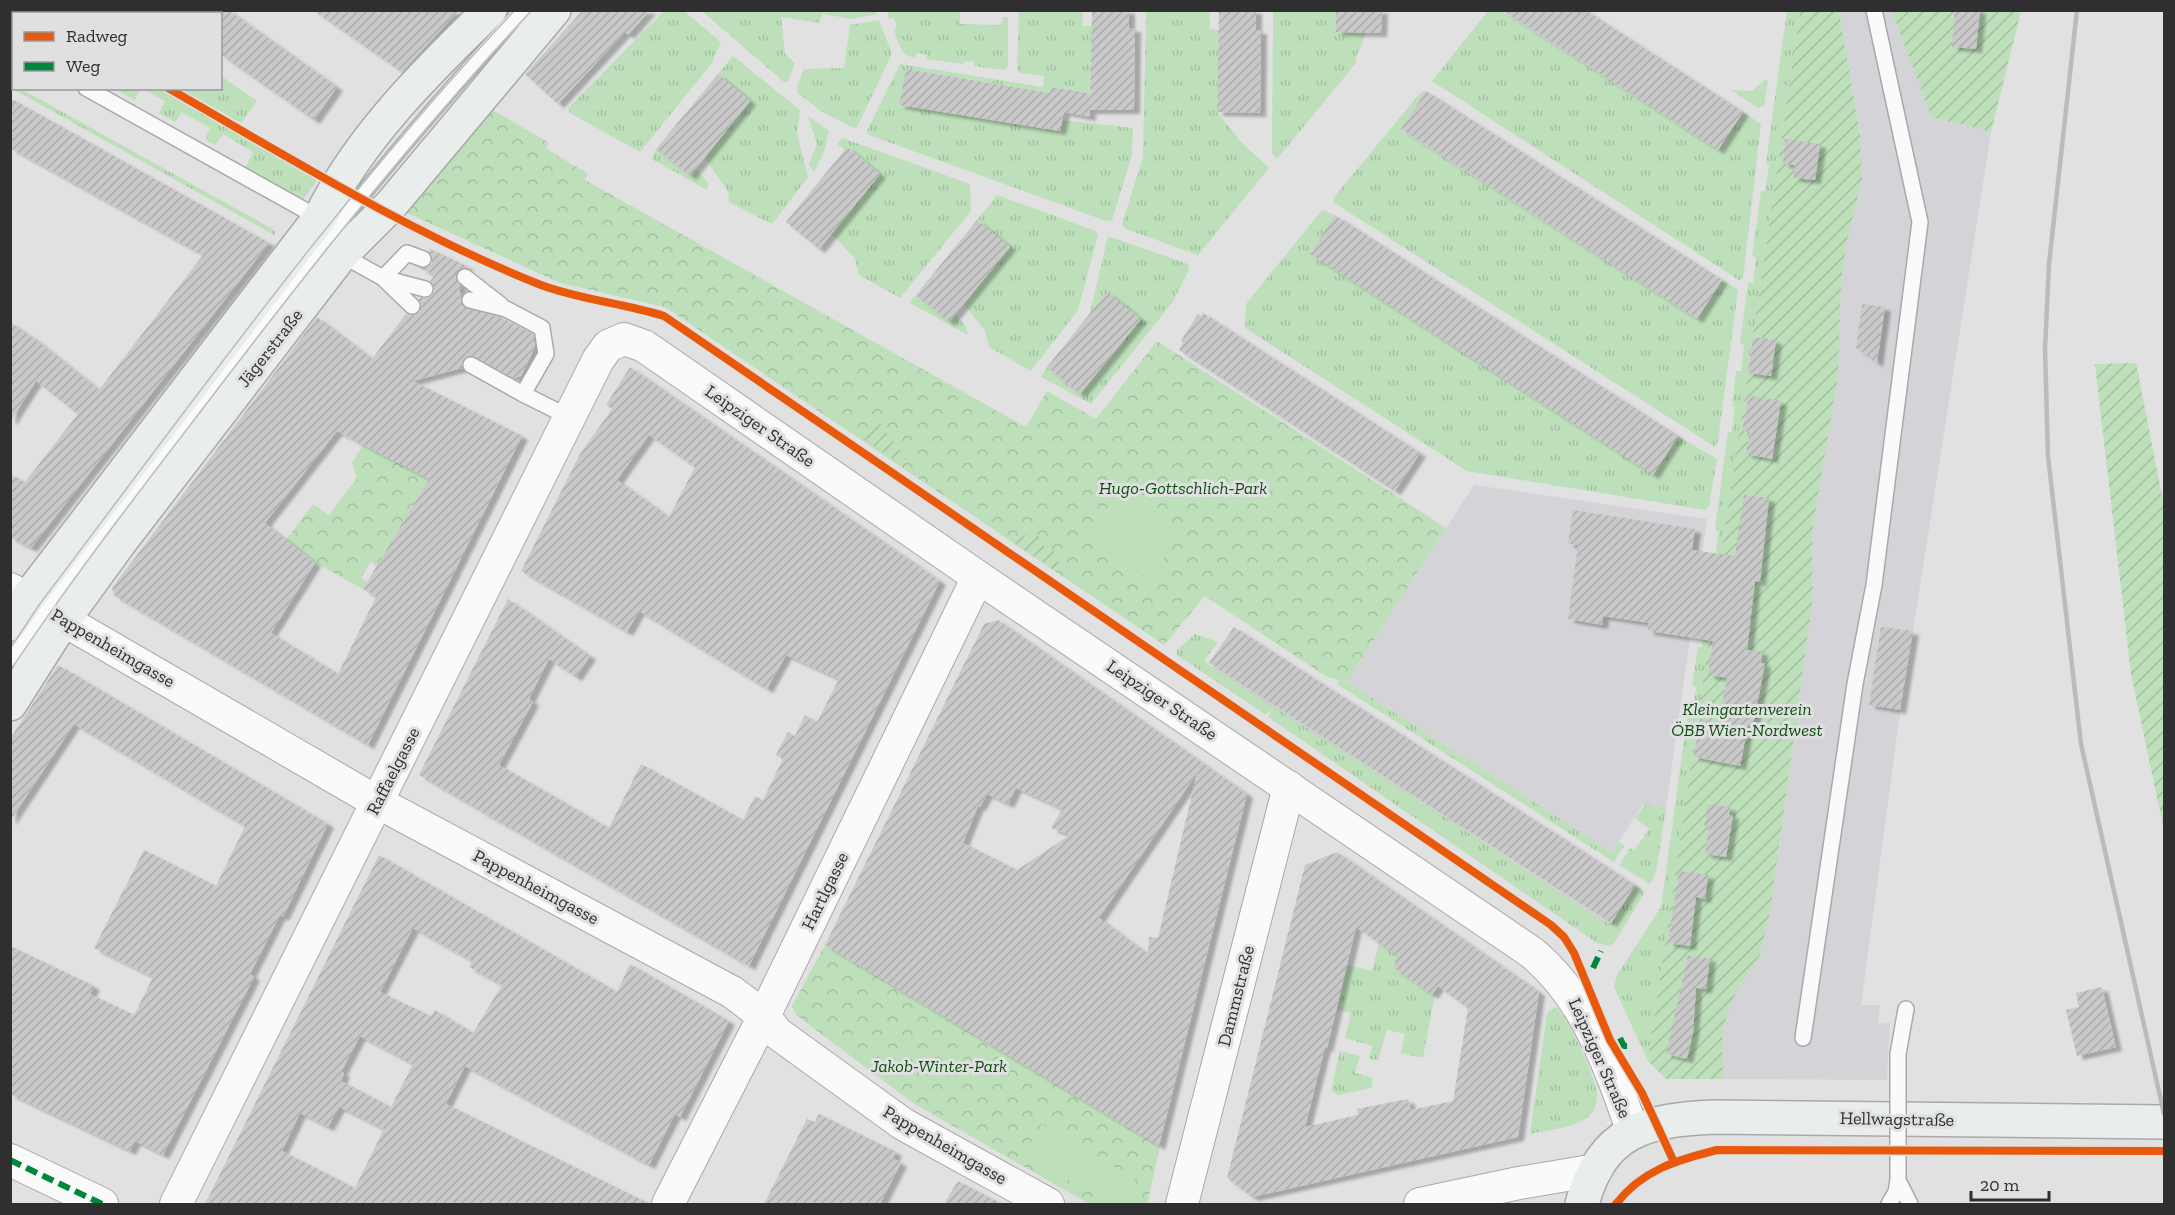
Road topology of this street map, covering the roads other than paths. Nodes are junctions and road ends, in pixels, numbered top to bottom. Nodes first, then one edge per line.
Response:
1 (490, 10) edge
2 (523, 10) edge
3 (554, 10) edge
4 (1874, 10) edge
5 (89, 90) edge
6 (327, 233) junction
7 (423, 260) dead end
8 (383, 278) junction
9 (465, 278) dead end
10 (425, 289) dead end
11 (470, 300) dead end
12 (412, 306) dead end
13 (506, 309) junction
14 (615, 341) joint
15 (471, 365) dead end
16 (523, 394) junction
17 (571, 418) junction
18 (978, 577) junction
19 (31, 608) edge
20 (10, 660) edge
21 (10, 704) edge
22 (1289, 788) junction
23 (377, 802) junction
24 (1906, 1009) dead end
25 (764, 1016) junction
26 (1803, 1038) dead end
27 (2164, 1122) edge
28 (1633, 1132) junction
29 (10, 1160) edge
30 (1596, 1170) junction
31 (1898, 1180) junction
32 (102, 1204) edge
33 (176, 1204) edge
34 (668, 1204) edge
35 (1048, 1204) edge
36 (1182, 1204) edge
37 (1420, 1204) edge
38 (1582, 1204) edge
39 (1889, 1204) edge
40 (1910, 1204) edge

1 - 6 main road, Jägerstraße
2 - 6 lane, Jägerstraße
3 - 6 main road, Jägerstraße
4 - 26 lane
5 - 6 lane
6 - 8 lane
6 - 19 main road, Jägerstraße
7 - 8 lane
8 - 10 lane
8 - 12 lane
9 - 13 lane
11 - 13 lane
13 - 16 lane
14 - 17 street, Raffaelgasse
14 - 18 street, Leipziger Straße
15 - 16 lane
16 - 17 lane
17 - 23 street, Raffaelgasse
18 - 22 street, Leipziger Straße
18 - 25 street, Hartlgasse
19 - 20 lane, Jägerstraße
19 - 21 main road, Jägerstraße
19 - 23 street, Pappenheimgasse
22 - 28 street, Leipziger Straße
22 - 36 street, Dammstraße
23 - 25 street, Pappenheimgasse
23 - 33 street, Raffaelgasse
24 - 31 lane, bridge
25 - 34 street, Hartlgasse
25 - 35 street, Pappenheimgasse
27 - 28 main road, Hellwagstraße
28 - 30 main road
29 - 32 street
30 - 37 street
30 - 38 main road
31 - 39 lane
31 - 40 lane

